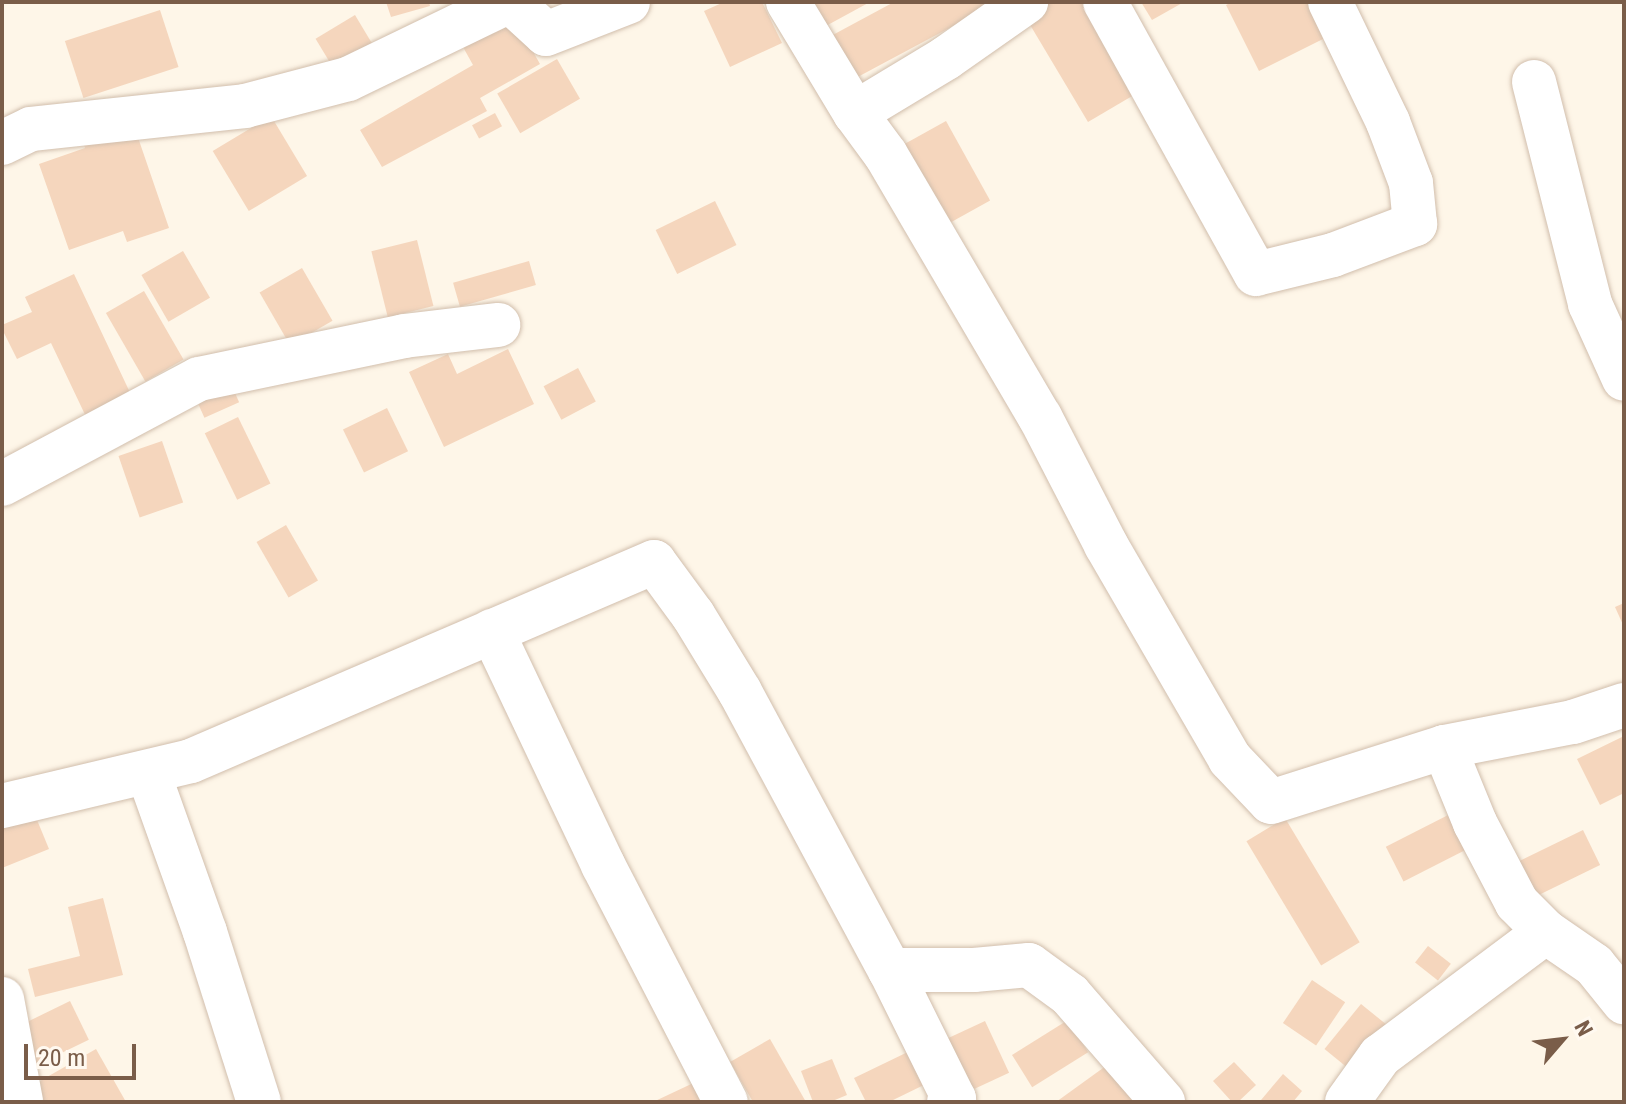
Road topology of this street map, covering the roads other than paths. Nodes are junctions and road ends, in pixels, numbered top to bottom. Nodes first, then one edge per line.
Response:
1 (509, 2) edge
2 (628, 2) edge
3 (788, 2) edge
4 (1026, 2) edge
5 (1105, 2) edge
6 (1330, 2) edge
7 (1534, 82) dead end
8 (855, 113) junction
9 (2, 143) edge
10 (498, 325) dead end
11 (1624, 379) edge
12 (2, 484) edge
13 (492, 631) junction
14 (1624, 705) edge
15 (1444, 747) junction
16 (148, 772) junction
17 (2, 806) edge
18 (1546, 932) junction
19 (890, 970) junction
20 (2, 999) edge
21 (1624, 1002) edge
22 (953, 1101) edge
23 (21, 1102) edge
24 (259, 1102) edge
25 (726, 1102) edge
26 (1163, 1102) edge
27 (1347, 1102) edge

1 - 2 street
1 - 9 street
3 - 8 street
4 - 8 street
5 - 6 street
7 - 11 street
8 - 15 street
10 - 12 street
13 - 16 street
13 - 19 street
13 - 25 street
14 - 15 street
15 - 18 street
16 - 17 street
16 - 24 street
18 - 21 street
18 - 27 street
19 - 22 street
19 - 26 street
20 - 23 street

